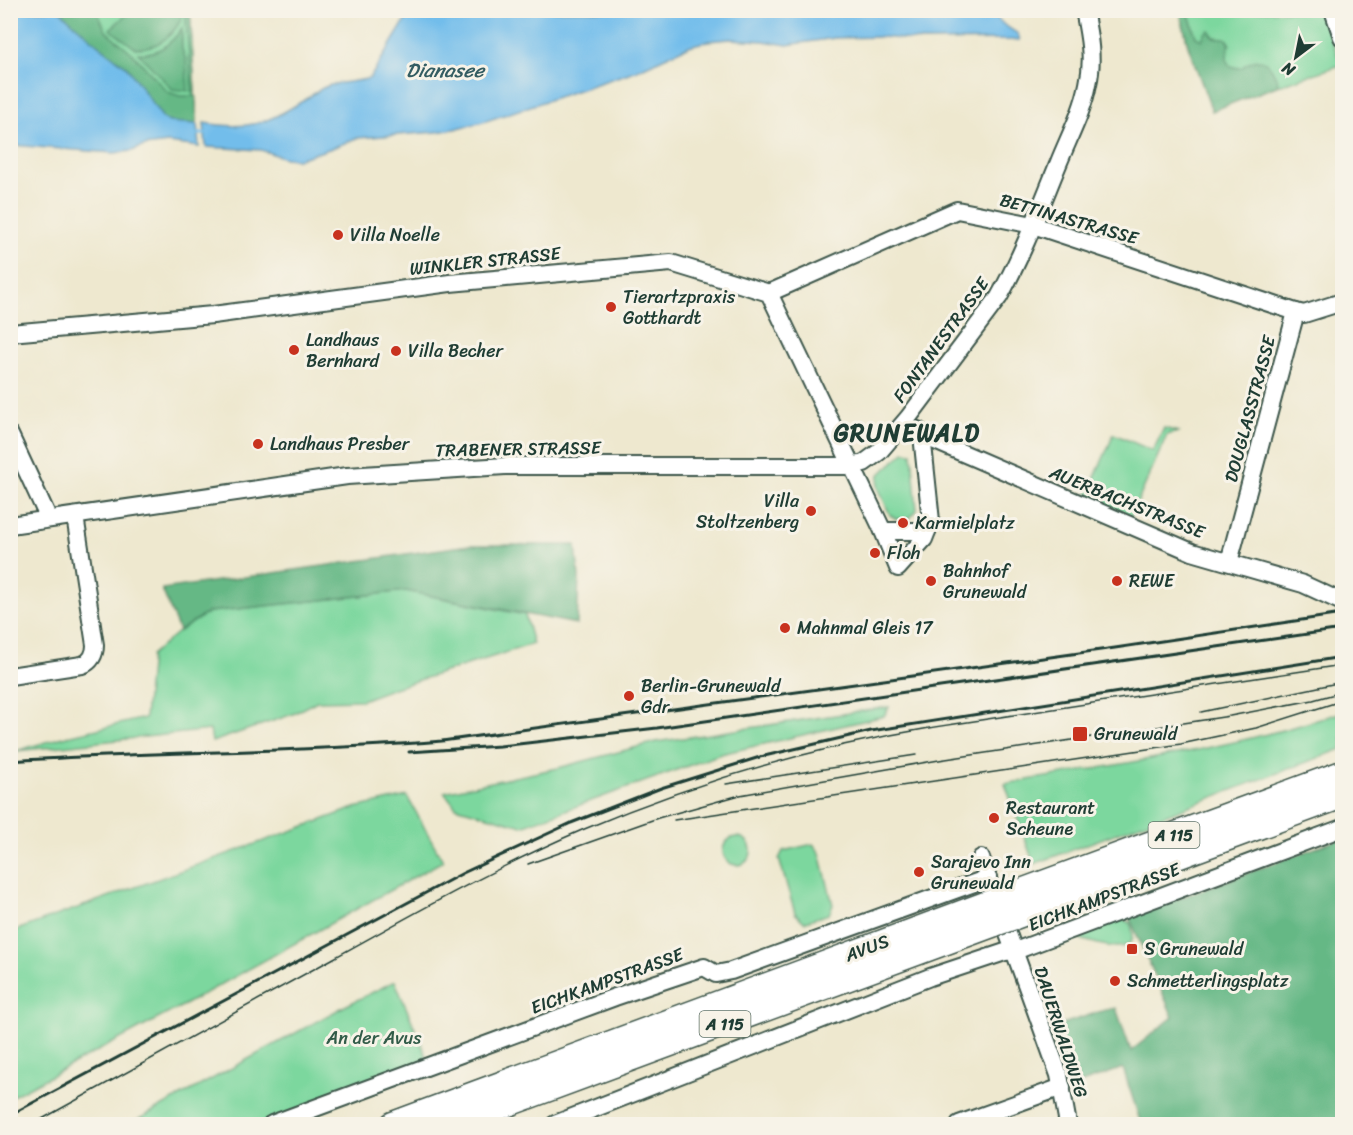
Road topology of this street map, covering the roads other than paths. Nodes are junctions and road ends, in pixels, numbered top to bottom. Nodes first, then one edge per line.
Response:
1 (1084, 10) edge
2 (1333, 10) edge
3 (1342, 37) edge
4 (1033, 225) junction
5 (770, 293) junction
6 (1342, 303) edge
7 (1296, 312) junction
8 (10, 333) edge
9 (908, 418) junction
10 (10, 435) edge
11 (922, 435) junction
12 (851, 466) junction
13 (75, 516) junction
14 (49, 519) junction
15 (10, 525) edge
16 (883, 531) junction
17 (927, 531) junction
18 (1229, 562) junction
19 (1342, 602) edge
20 (10, 676) edge
21 (1342, 773) edge
22 (1342, 796) edge
23 (1342, 828) edge
24 (981, 858) dead end
25 (998, 906) junction
26 (1015, 951) junction
27 (1062, 1087) junction
28 (272, 1125) edge
29 (393, 1125) edge
30 (454, 1125) edge
31 (555, 1125) edge
32 (959, 1125) edge
33 (1068, 1125) edge

1 - 4 street, FONTANESTRASSE
2 - 3 street
4 - 5 street, BETTINASTRASSE
4 - 7 street, BETTINASTRASSE
4 - 9 street, FONTANESTRASSE
5 - 8 street, WINKLER STRASSE
5 - 12 street
6 - 7 street
7 - 18 street, DOUGLASSTRASSE
9 - 11 street, AUERBACHSTRASSE
9 - 12 street, FONTANESTRASSE
10 - 14 street
11 - 17 street
11 - 18 street, AUERBACHSTRASSE
12 - 13 street, TRABENER STRASSE
12 - 16 street
13 - 14 street, TRABENER STRASSE
13 - 20 street
14 - 15 street, TRABENER STRASSE
16 - 17 street
16 - 17 street
18 - 19 street, AUERBACHSTRASSE
21 - 25 highway, AVUS / A 115
22 - 25 highway, AVUS / A 115
23 - 26 street, EICHKAMPSTRASSE
24 - 25 street, EICHKAMPSTRASSE
25 - 26 street, EICHKAMPSTRASSE
25 - 28 street, EICHKAMPSTRASSE
25 - 29 highway, AVUS / A 115
25 - 30 highway, AVUS / A 115
26 - 27 street, DAUERWALDWEG
26 - 31 street, EICHKAMPSTRASSE
27 - 32 street
27 - 33 street, DAUERWALDWEG

